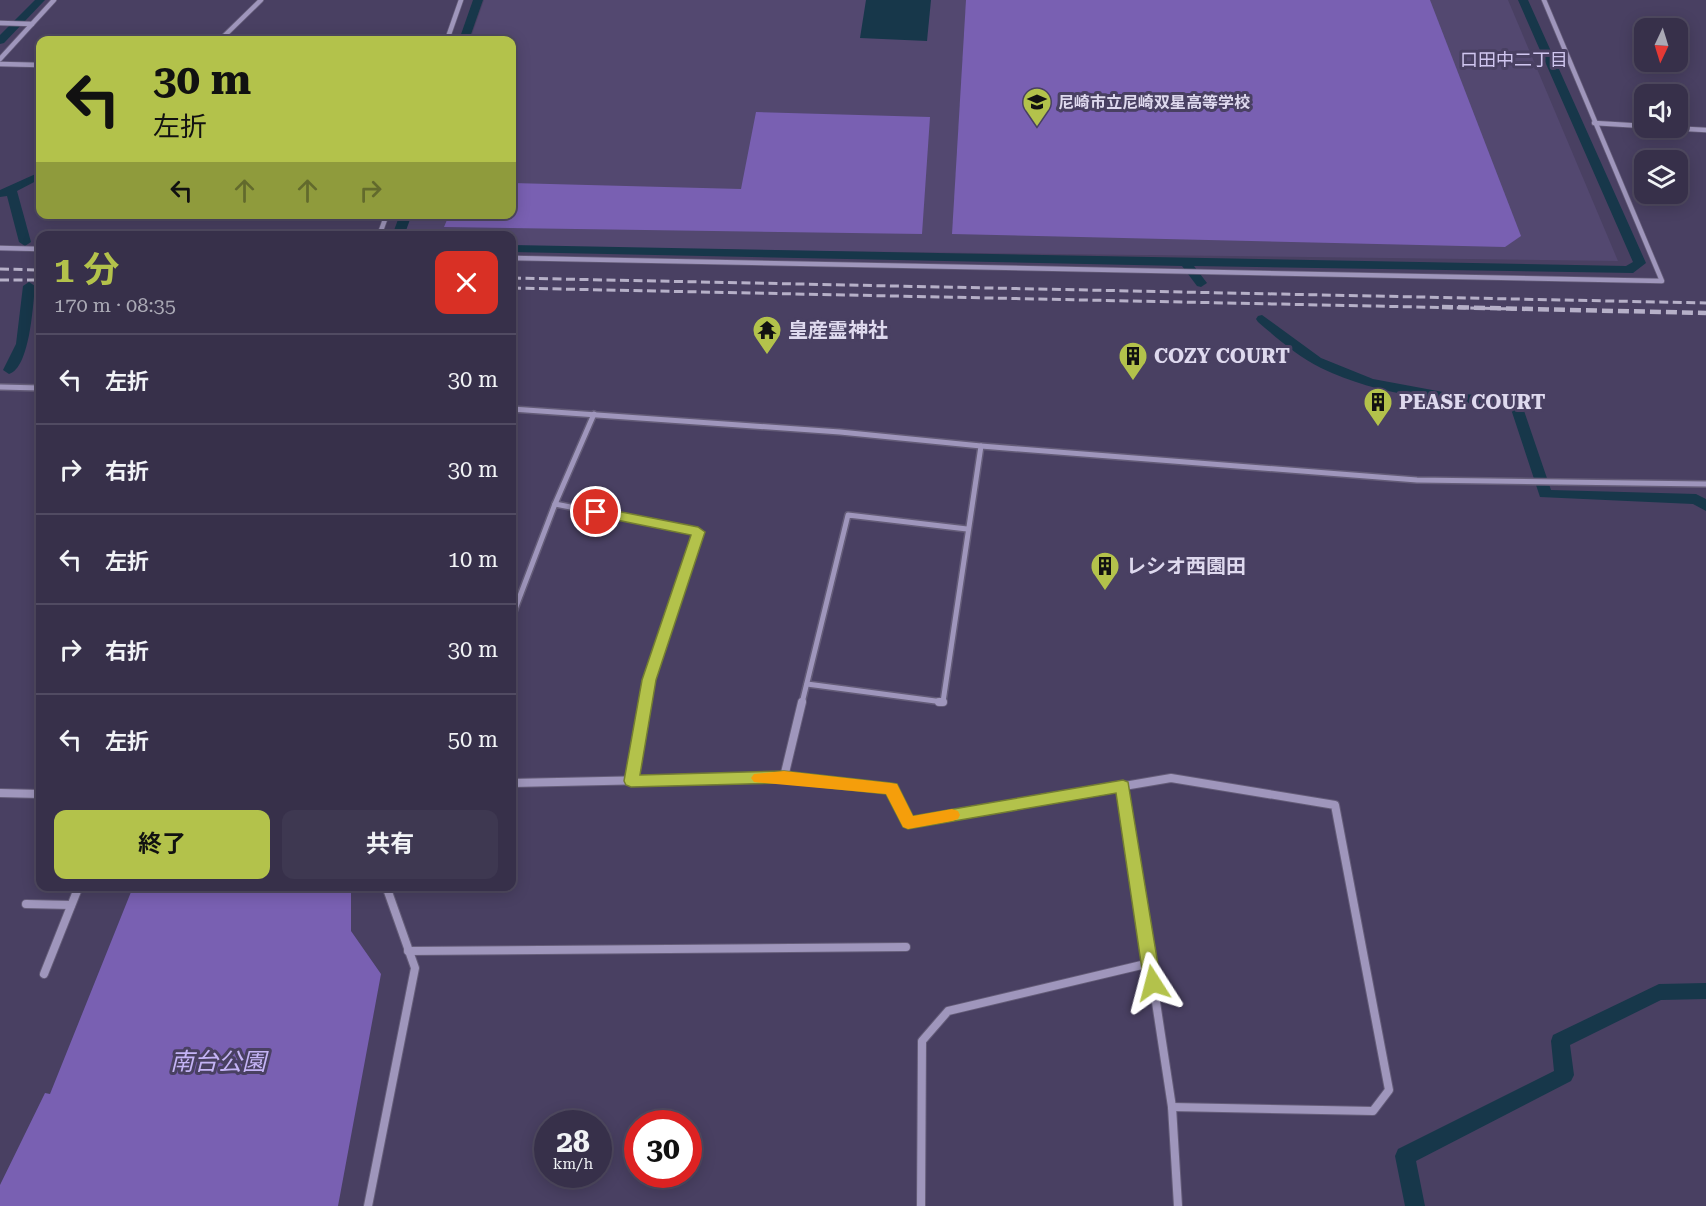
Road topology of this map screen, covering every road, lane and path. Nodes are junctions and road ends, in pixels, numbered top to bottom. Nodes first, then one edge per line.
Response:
1 (54, 0) edge
2 (261, 0) edge
3 (461, 0) edge
4 (1544, 0) edge
5 (0, 22) edge
6 (32, 24) junction
7 (224, 36) edge
8 (448, 36) edge
9 (0, 59) edge
10 (0, 64) edge
11 (36, 65) edge
12 (1594, 123) junction
13 (1634, 125) edge
14 (1688, 129) edge
15 (1706, 130) edge
16 (0, 248) edge
17 (36, 249) edge
18 (516, 258) edge
19 (0, 387) edge
20 (36, 388) edge
21 (516, 409) edge
22 (594, 414) junction
23 (981, 446) junction
24 (1706, 484) edge
25 (555, 504) junction
26 (967, 529) junction
27 (516, 606) edge
28 (807, 684) junction
29 (784, 777) junction
30 (631, 781) junction
31 (516, 783) edge
32 (1123, 786) junction
33 (0, 793) edge
34 (36, 794) edge
35 (77, 891) edge
36 (388, 891) edge
37 (26, 904) dead end
38 (71, 905) junction
39 (906, 947) dead end
40 (408, 951) junction
41 (1150, 963) junction
42 (44, 974) dead end
43 (1172, 1107) junction
44 (368, 1206) edge
45 (921, 1206) edge
46 (1178, 1206) edge

1 - 6 street
2 - 7 street
3 - 8 street
4 - 12 street
5 - 6 street
6 - 9 street
10 - 11 street
12 - 13 street
12 - 18 street
14 - 15 street
16 - 17 street
19 - 20 street
21 - 22 street
22 - 23 street
22 - 25 street
23 - 24 street
23 - 26 street
25 - 27 street
25 - 30 street
26 - 28 street
26 - 28 street
28 - 29 street
29 - 30 street
29 - 32 street
30 - 31 street
32 - 41 street
32 - 43 street
33 - 34 street
35 - 38 street
36 - 40 street
37 - 38 street
38 - 42 street
39 - 40 street
40 - 44 street
41 - 43 street
41 - 45 street
43 - 46 street

